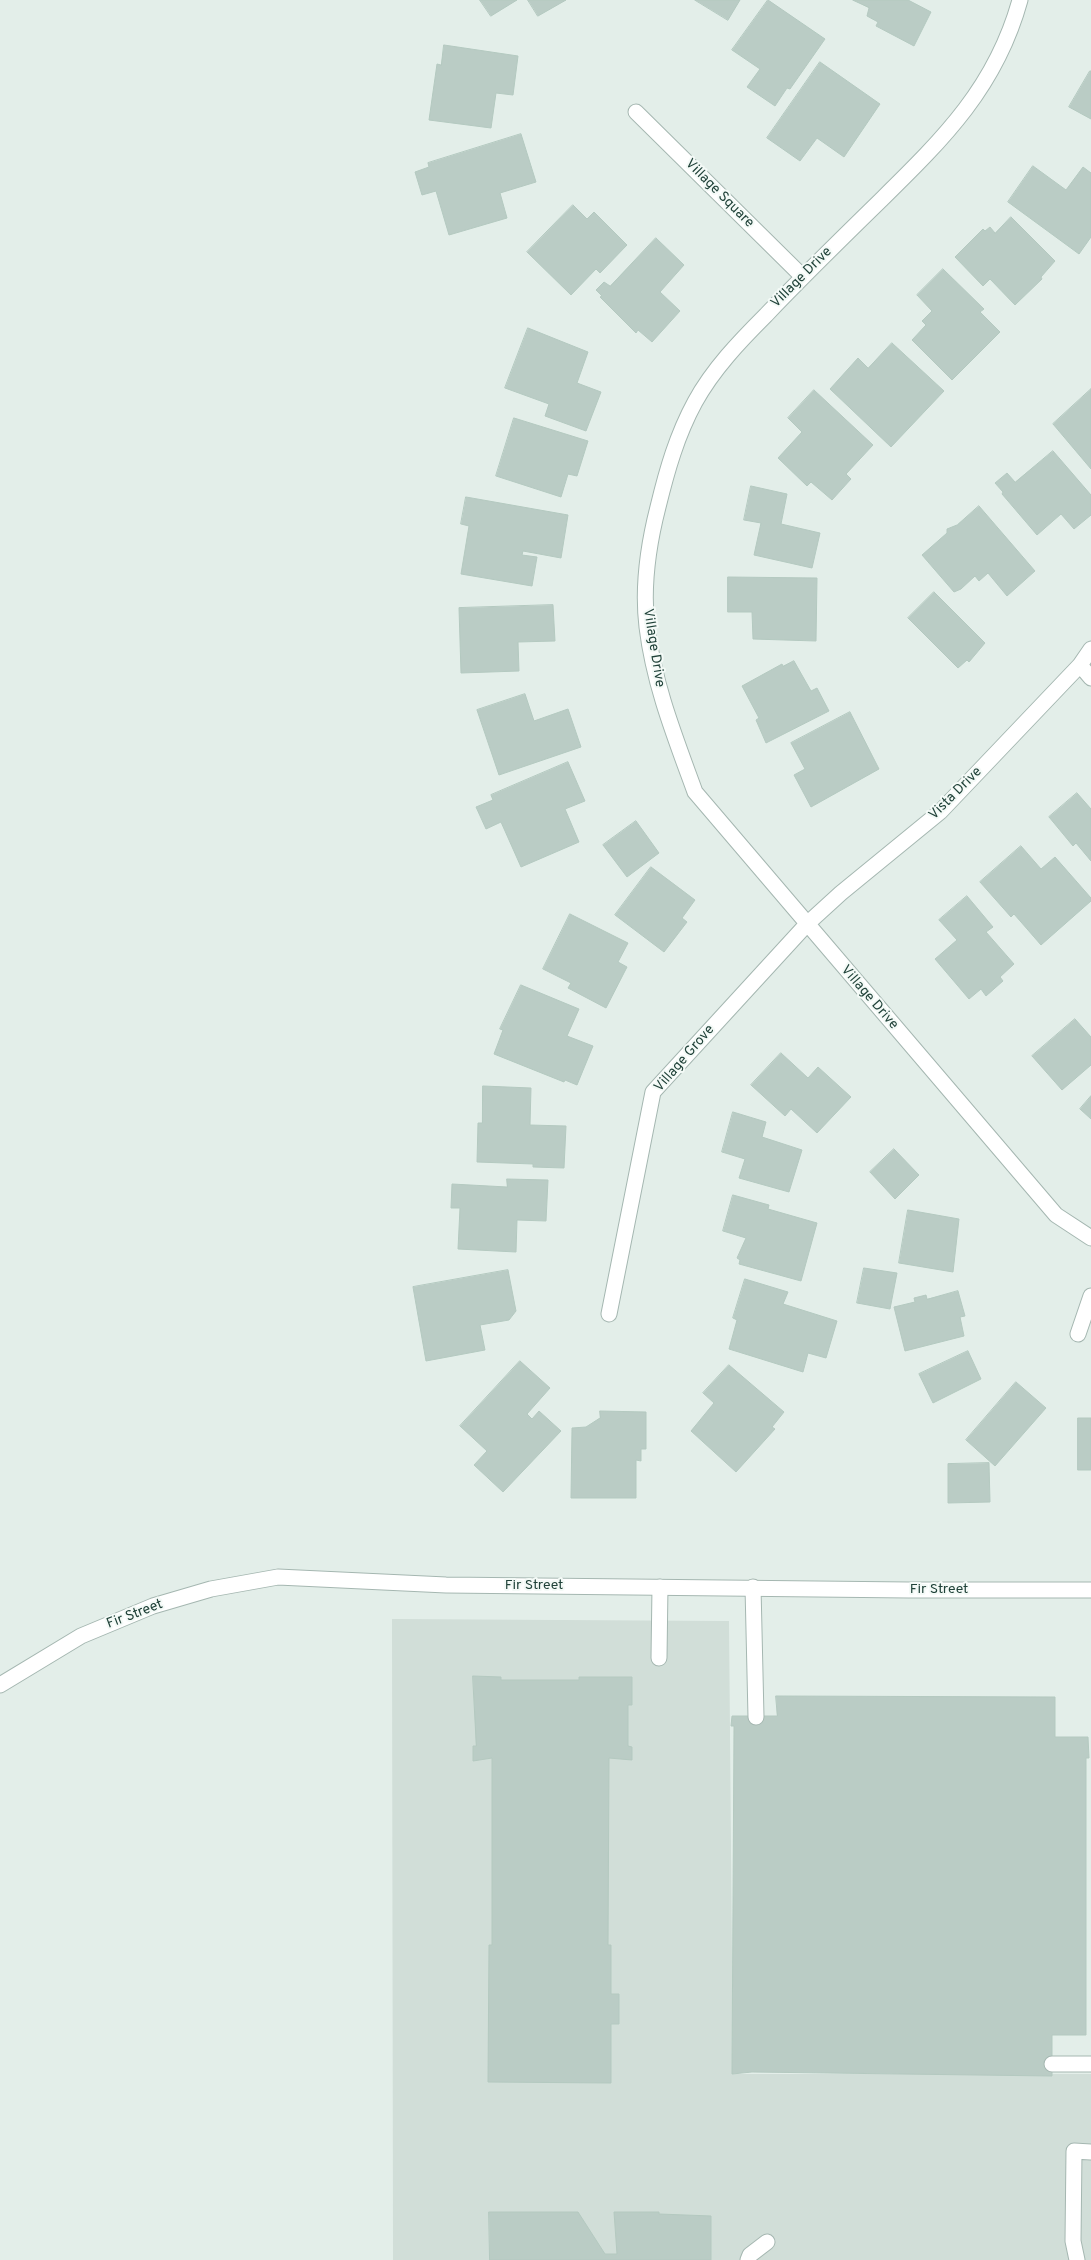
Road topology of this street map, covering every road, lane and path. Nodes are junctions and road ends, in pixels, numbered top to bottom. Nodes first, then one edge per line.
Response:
1 (1020, 0) edge
2 (636, 112) dead end
3 (802, 276) junction
4 (1091, 649) edge
5 (1080, 665) junction
6 (1091, 678) edge
7 (806, 924) junction
8 (1091, 1238) edge
9 (1091, 1296) edge
10 (609, 1314) dead end
11 (1078, 1334) dead end
12 (660, 1587) junction
13 (753, 1587) junction
14 (1091, 1590) edge
15 (659, 1658) dead end
16 (0, 1684) edge
17 (756, 1717) dead end
18 (1052, 2064) dead end
19 (1091, 2064) edge
20 (1091, 2152) edge
21 (767, 2242) dead end
22 (748, 2260) edge
23 (1078, 2260) edge

1 - 3 street, Village Drive
2 - 3 street, Village Square
3 - 7 street, Village Drive
4 - 5 street, Vista Drive
5 - 6 street
5 - 7 street, Vista Drive
7 - 8 street, Village Drive
7 - 10 street, Village Grove
9 - 11 street
12 - 13 street, Fir Street
12 - 15 street
12 - 16 street, Fir Street
13 - 14 street, Fir Street
13 - 17 street
18 - 19 street
20 - 23 street
21 - 22 street

